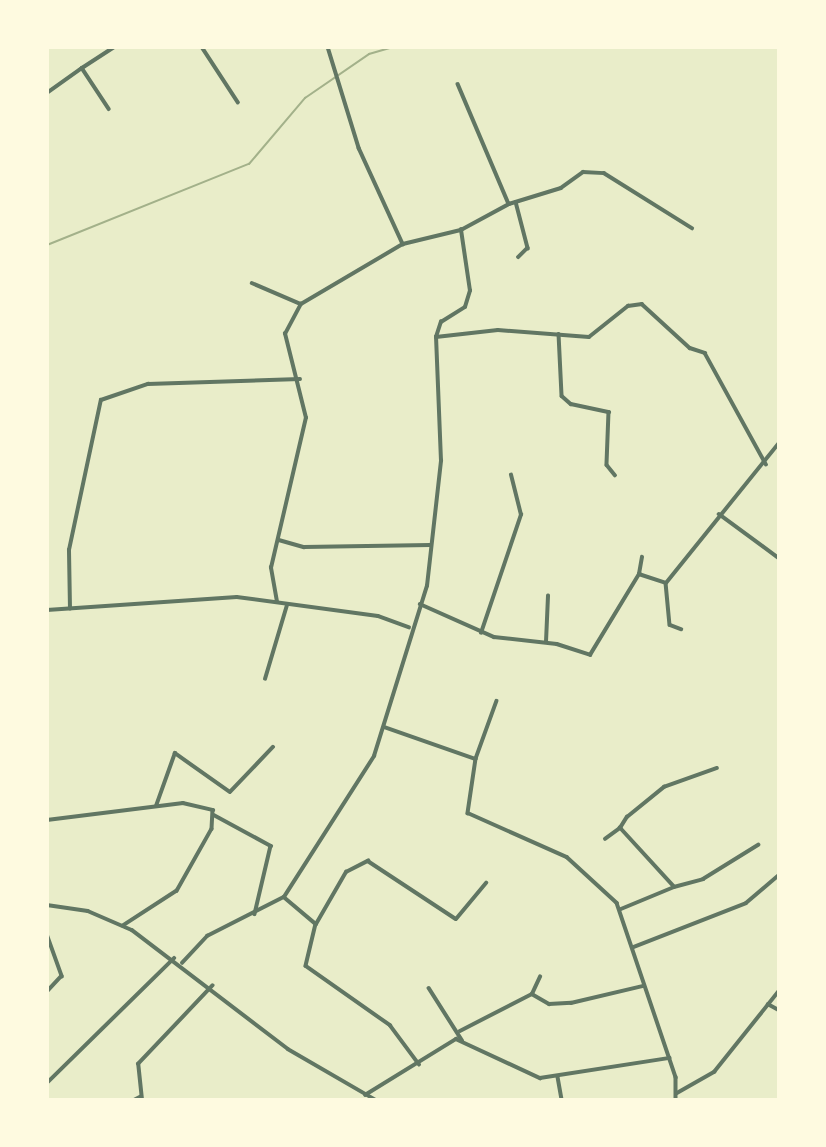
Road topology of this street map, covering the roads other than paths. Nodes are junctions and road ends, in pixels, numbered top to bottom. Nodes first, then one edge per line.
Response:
1 (114, 47) edge
2 (202, 47) edge
3 (328, 47) edge
4 (82, 68) junction
5 (458, 84) dead end
6 (47, 93) edge
7 (239, 102) dead end
8 (109, 109) dead end
9 (516, 202) junction
10 (509, 204) junction
11 (692, 228) dead end
12 (461, 230) junction
13 (403, 244) junction
14 (519, 257) dead end
15 (252, 283) dead end
16 (301, 304) junction
17 (559, 334) junction
18 (436, 337) junction
19 (300, 379) junction
20 (779, 443) edge
21 (766, 464) junction
22 (511, 475) dead end
23 (615, 475) dead end
24 (719, 514) junction
25 (279, 540) junction
26 (430, 545) junction
27 (642, 557) dead end
28 (779, 558) edge
29 (639, 574) junction
30 (666, 583) junction
31 (548, 596) dead end
32 (277, 602) junction
33 (420, 604) junction
34 (287, 605) junction
35 (70, 608) junction
36 (47, 610) edge
37 (410, 627) junction
38 (681, 629) dead end
39 (481, 633) junction
40 (547, 642) junction
41 (265, 679) dead end
42 (497, 701) dead end
43 (384, 727) junction
44 (273, 747) dead end
45 (476, 759) junction
46 (717, 768) dead end
47 (156, 806) junction
48 (214, 815) junction
49 (47, 820) edge
50 (620, 828) junction
51 (605, 839) dead end
52 (758, 845) dead end
53 (779, 875) edge
54 (486, 883) dead end
55 (674, 887) junction
56 (284, 897) junction
57 (47, 905) edge
58 (621, 909) junction
59 (255, 914) junction
60 (316, 924) junction
61 (123, 926) junction
62 (47, 934) edge
63 (634, 947) junction
64 (174, 958) junction
65 (182, 962) junction
66 (540, 976) dead end
67 (212, 986) junction
68 (643, 986) junction
69 (429, 988) dead end
70 (47, 992) edge
71 (779, 992) edge
72 (531, 994) junction
73 (768, 1004) junction
74 (779, 1010) edge
75 (460, 1031) junction
76 (462, 1040) junction
77 (669, 1058) junction
78 (419, 1064) junction
79 (558, 1077) junction
80 (47, 1083) edge
81 (356, 1091) junction
82 (677, 1093) junction
83 (365, 1095) junction
84 (141, 1098) edge
85 (134, 1100) edge
86 (355, 1100) edge
87 (376, 1100) edge
88 (562, 1100) edge
89 (676, 1100) edge

1 - 4 street
2 - 7 street
3 - 13 street
4 - 6 street
4 - 8 street
5 - 10 street
9 - 10 street
9 - 11 street
9 - 14 street
10 - 12 street
12 - 13 street
12 - 18 street
13 - 16 street
15 - 16 street
16 - 19 street
17 - 18 street
17 - 21 street
17 - 23 street
18 - 26 street
19 - 25 street
19 - 35 street
20 - 21 street
21 - 24 street
22 - 39 street
24 - 28 street
24 - 30 street
25 - 26 street
25 - 32 street
26 - 33 street
27 - 29 street
29 - 30 street
29 - 40 street
30 - 38 street
31 - 40 street
32 - 34 street
32 - 35 street
33 - 37 street
33 - 39 street
34 - 37 street
34 - 41 street
35 - 36 street
37 - 43 street
39 - 40 street
42 - 45 street
43 - 45 street
43 - 56 street
44 - 47 street
45 - 58 street
46 - 50 street
47 - 48 street
47 - 49 street
48 - 59 street
48 - 61 street
50 - 51 street
50 - 55 street
52 - 55 street
53 - 63 street
54 - 60 street
55 - 58 street
56 - 59 street
56 - 60 street
57 - 61 street
58 - 63 street
59 - 65 street
60 - 78 street
61 - 64 street
62 - 70 street
63 - 68 street
64 - 65 street
64 - 80 street
65 - 67 street
66 - 72 street
67 - 81 street
67 - 84 street
68 - 72 street
68 - 77 street
69 - 75 street
71 - 73 street
72 - 75 street
73 - 74 street
73 - 82 street
75 - 76 street
76 - 78 street
76 - 79 street
77 - 79 street
77 - 82 street
78 - 83 street
79 - 88 street
81 - 83 street
81 - 86 street
82 - 89 street
83 - 87 street
84 - 85 street

